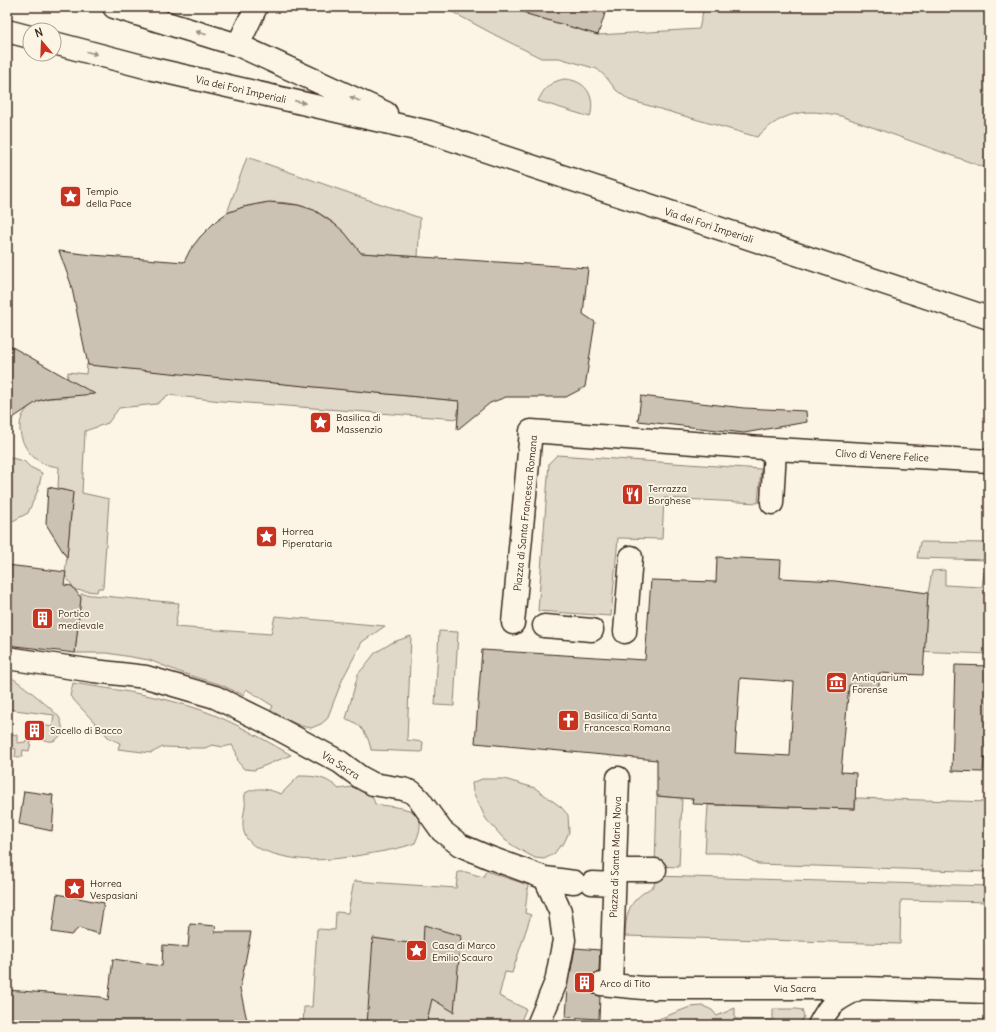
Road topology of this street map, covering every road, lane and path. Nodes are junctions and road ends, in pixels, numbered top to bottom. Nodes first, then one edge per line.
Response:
1 (114, 7) edge
2 (256, 7) edge
3 (7, 31) edge
4 (22, 35) edge
5 (62, 45) edge
6 (238, 46) junction
7 (429, 132) junction
8 (989, 318) edge
9 (632, 439) joint
10 (775, 449) junction
11 (989, 462) edge
12 (772, 503) dead end
13 (631, 557) dead end
14 (513, 623) dead end
15 (544, 626) dead end
16 (592, 630) dead end
17 (625, 632) dead end
18 (7, 658) edge
19 (618, 778) dead end
20 (655, 870) dead end
21 (614, 877) junction
22 (544, 878) junction
23 (606, 984) joint
24 (861, 988) junction
25 (989, 992) edge
26 (538, 1025) edge
27 (819, 1025) edge

6 -> 1 street, Via dei Fori Imperiali
2 - 6 street
3 - 4 street
5 -> 7 street, Via dei Fori Imperiali
7 -> 6 street, Via dei Fori Imperiali
7 - 8 street, Via dei Fori Imperiali
9 - 10 street, Clivo di Venere Felice
9 - 14 street, Piazza di Santa Francesca Romana
10 - 11 street, Clivo di Venere Felice
10 - 12 street
13 - 17 street
15 - 16 street
18 - 22 street, Via Sacra
19 - 21 street, Piazza di Santa Maria Nova
20 - 21 street, Via Sacra
21 - 22 street, Via Sacra
21 - 23 street, Piazza di Santa Maria Nova
22 - 26 street
23 - 24 street, Via Sacra
24 - 25 street, Via Sacra
24 - 27 street

